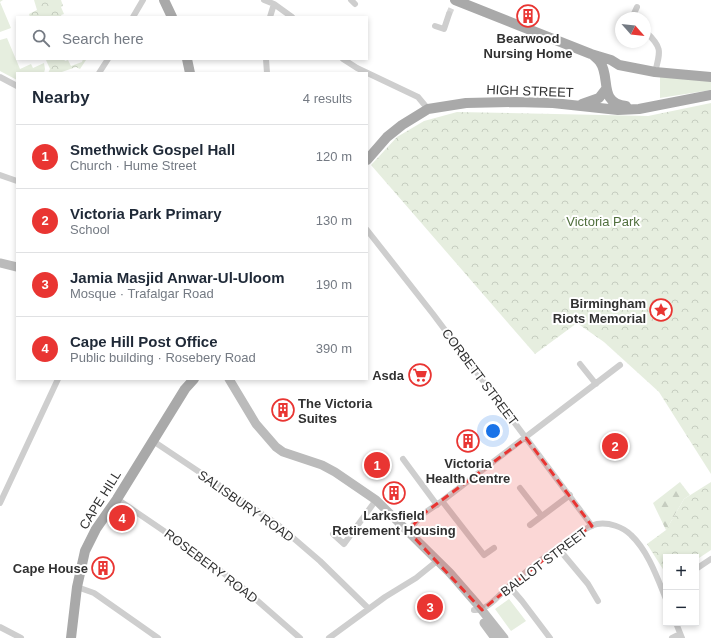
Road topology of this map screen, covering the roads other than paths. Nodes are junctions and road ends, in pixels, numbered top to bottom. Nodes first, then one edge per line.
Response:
1 (143, 0) edge
2 (164, 0) edge
3 (264, 0) edge
4 (454, 2) edge
5 (274, 4) junction
6 (637, 7) dead end
7 (635, 12) edge
8 (449, 14) tunnel mouth
9 (134, 16) edge
10 (172, 16) edge
11 (270, 16) edge
12 (291, 16) edge
13 (435, 26) dead end
14 (651, 38) edge
15 (592, 54) junction
16 (107, 60) edge
17 (187, 60) edge
18 (266, 60) edge
19 (345, 60) edge
20 (619, 65) junction
21 (100, 72) edge
22 (190, 72) edge
23 (267, 72) edge
24 (365, 72) edge
25 (655, 72) junction
26 (368, 73) edge
27 (604, 74) junction
28 (711, 76) edge
29 (0, 77) edge
30 (16, 85) edge
31 (606, 89) junction
32 (711, 95) edge
33 (661, 104) junction
34 (576, 105) junction
35 (428, 109) junction
36 (368, 159) edge
37 (0, 175) edge
38 (16, 181) edge
39 (368, 231) edge
40 (0, 263) edge
41 (16, 267) edge
42 (580, 364) dead end
43 (620, 365) dead end
44 (58, 380) edge
45 (189, 380) edge
46 (193, 380) edge
47 (230, 380) edge
48 (596, 384) junction
49 (185, 389) junction
50 (526, 438) junction
51 (153, 441) junction
52 (404, 459) dead end
53 (520, 488) dead end
54 (570, 495) junction
55 (117, 498) junction
56 (376, 500) junction
57 (0, 503) edge
58 (440, 503) junction
59 (541, 515) junction
60 (530, 524) dead end
61 (592, 526) junction
62 (408, 531) junction
63 (333, 534) dead end
64 (494, 548) dead end
65 (558, 548) junction
66 (711, 559) edge
67 (437, 561) junction
68 (699, 566) edge
69 (509, 586) junction
70 (77, 587) junction
71 (663, 587) edge
72 (598, 601) dead end
73 (369, 609) junction
74 (478, 610) junction
75 (677, 626) edge
76 (0, 627) edge
77 (496, 633) edge
78 (681, 636) edge
79 (21, 638) edge
80 (71, 638) edge
81 (158, 638) edge
82 (300, 638) edge
83 (329, 638) edge
84 (500, 638) edge
85 (504, 638) edge
86 (550, 638) edge
87 (672, 638) edge

1 - 9 street
2 - 10 main road
3 - 5 street
4 - 15 main road
5 - 11 street
5 - 12 street
6 - 7 street
8 - 13 street
14 - 25 street
15 - 20 main road
15 - 27 main road
16 - 21 street
17 - 22 main road
18 - 23 street
19 - 24 street
20 - 25 main road
20 - 27 main road
25 - 28 main road
26 - 35 street
27 - 31 main road
29 - 30 street
31 - 33 main road
31 - 34 main road
32 - 33 main road, HIGH STREET
33 - 34 main road, HIGH STREET
34 - 35 main road, HIGH STREET
35 - 36 main road, HIGH STREET
37 - 38 street
39 - 50 street, CORBETT STREET
40 - 41 main road
42 - 48 street
43 - 48 street
44 - 57 street
45 - 49 main road, CAPE HILL
46 - 49 main road, CAPE HILL
47 - 56 main road
48 - 50 street
49 - 51 main road, CAPE HILL
50 - 54 street, CORBETT STREET
50 - 58 street
51 - 55 main road, CAPE HILL
51 - 73 street, SALISBURY ROAD
52 - 58 street
53 - 59 street
54 - 59 street
54 - 61 street, CORBETT STREET
55 - 70 main road, CAPE HILL
55 - 82 street, ROSEBERY ROAD
56 - 62 main road
56 - 63 street
58 - 62 street
58 - 64 street
59 - 60 street
61 - 65 street, BALLOT STREET
61 - 71 street, BALLOT STREET
62 - 67 main road
65 - 69 street, BALLOT STREET
65 - 72 street
66 - 68 street
67 - 73 street
67 - 74 main road
69 - 74 street, BALLOT STREET
69 - 86 street
70 - 80 main road, CAPE HILL
70 - 81 street
73 - 83 street
74 - 77 main road
74 - 77 main road
75 - 78 street
76 - 79 street
77 - 84 street
77 - 85 main road
78 - 87 street

